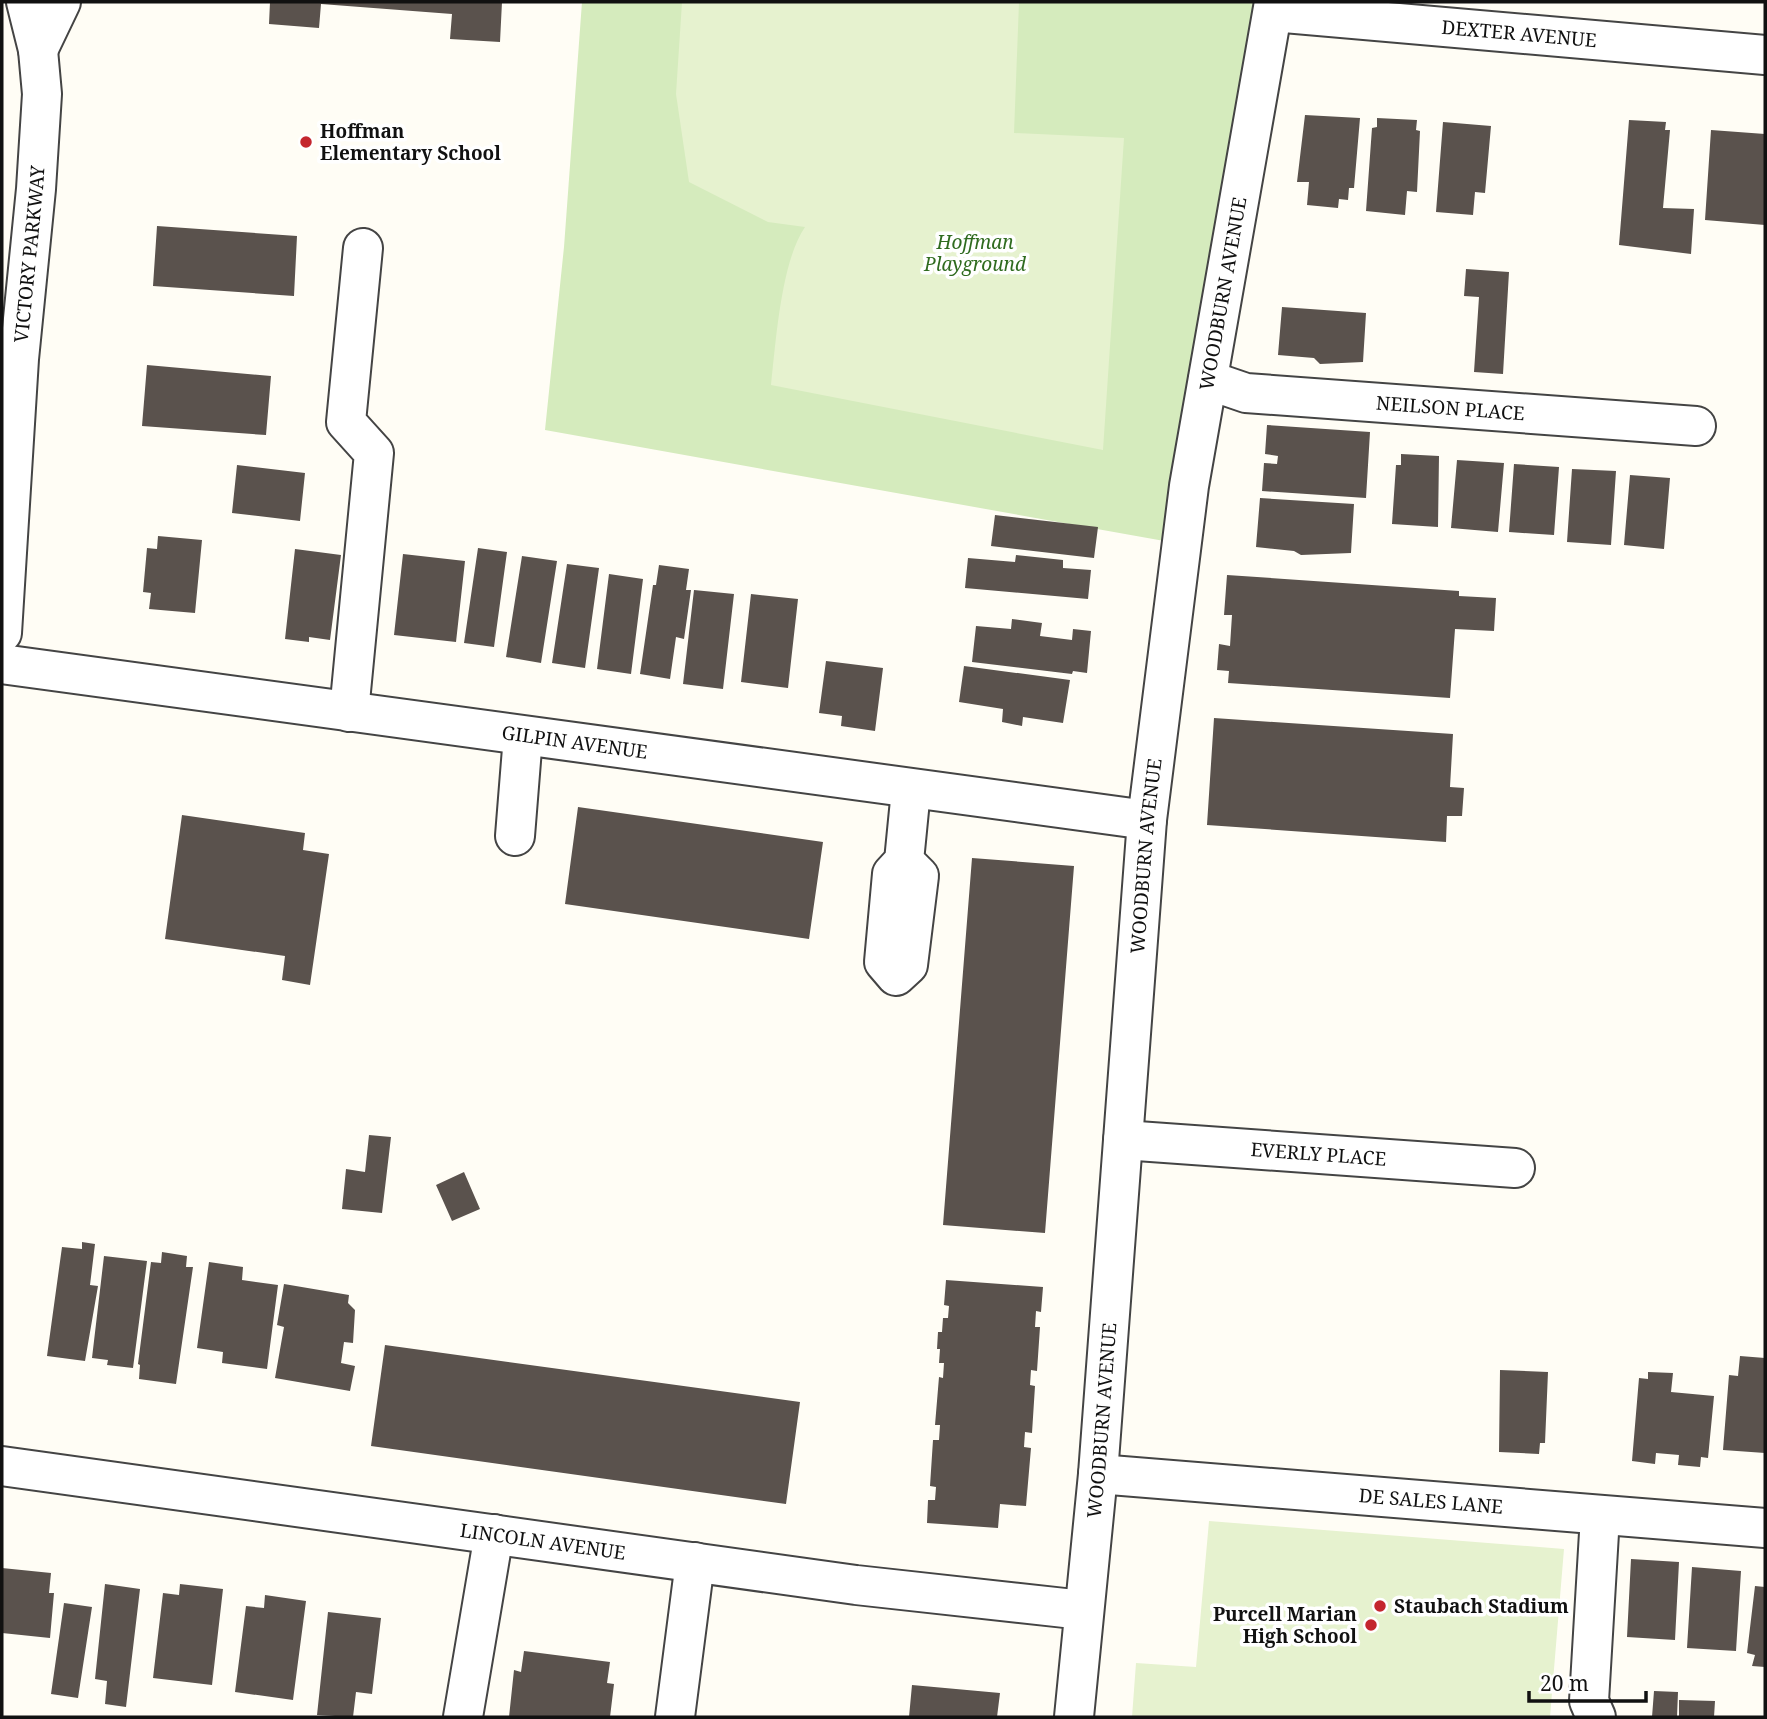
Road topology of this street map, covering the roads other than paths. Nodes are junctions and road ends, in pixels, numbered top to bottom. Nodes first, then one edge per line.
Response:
1 (26, 2) edge
2 (61, 2) edge
3 (1273, 7) edge
4 (38, 50) junction
5 (1765, 55) edge
6 (363, 248) dead end
7 (1208, 380) junction
8 (1696, 426) dead end
9 (2, 633) edge
10 (2, 664) edge
11 (349, 712) junction
12 (523, 736) junction
13 (911, 790) junction
14 (1147, 820) junction
15 (515, 836) dead end
16 (904, 860) dead end
17 (1123, 1140) junction
18 (1515, 1168) dead end
19 (2, 1466) edge
20 (1098, 1474) junction
21 (1600, 1516) junction
22 (1765, 1528) edge
23 (494, 1534) junction
24 (695, 1562) junction
25 (1083, 1610) junction
26 (463, 1717) edge
27 (675, 1717) edge
28 (1074, 1717) edge
29 (1596, 1717) edge

1 - 4 street, VICTORY PARKWAY
2 - 4 street
3 - 5 street, DEXTER AVENUE
3 - 7 street, WOODBURN AVENUE
4 - 9 street, VICTORY PARKWAY
6 - 11 street
7 - 8 street, NEILSON PLACE
7 - 14 street, WOODBURN AVENUE
10 - 11 street, GILPIN AVENUE
11 - 12 street, GILPIN AVENUE
12 - 13 street, GILPIN AVENUE
12 - 15 street
13 - 14 street, GILPIN AVENUE
13 - 16 street
14 - 17 street, WOODBURN AVENUE
17 - 18 street, EVERLY PLACE
17 - 20 street, WOODBURN AVENUE
19 - 23 street, LINCOLN AVENUE
20 - 21 street, DE SALES LANE
20 - 25 street, WOODBURN AVENUE
21 - 22 street, DE SALES LANE
21 - 29 street
23 - 24 street, LINCOLN AVENUE
23 - 26 street
24 - 25 street, LINCOLN AVENUE
24 - 27 street
25 - 28 street, WOODBURN AVENUE

